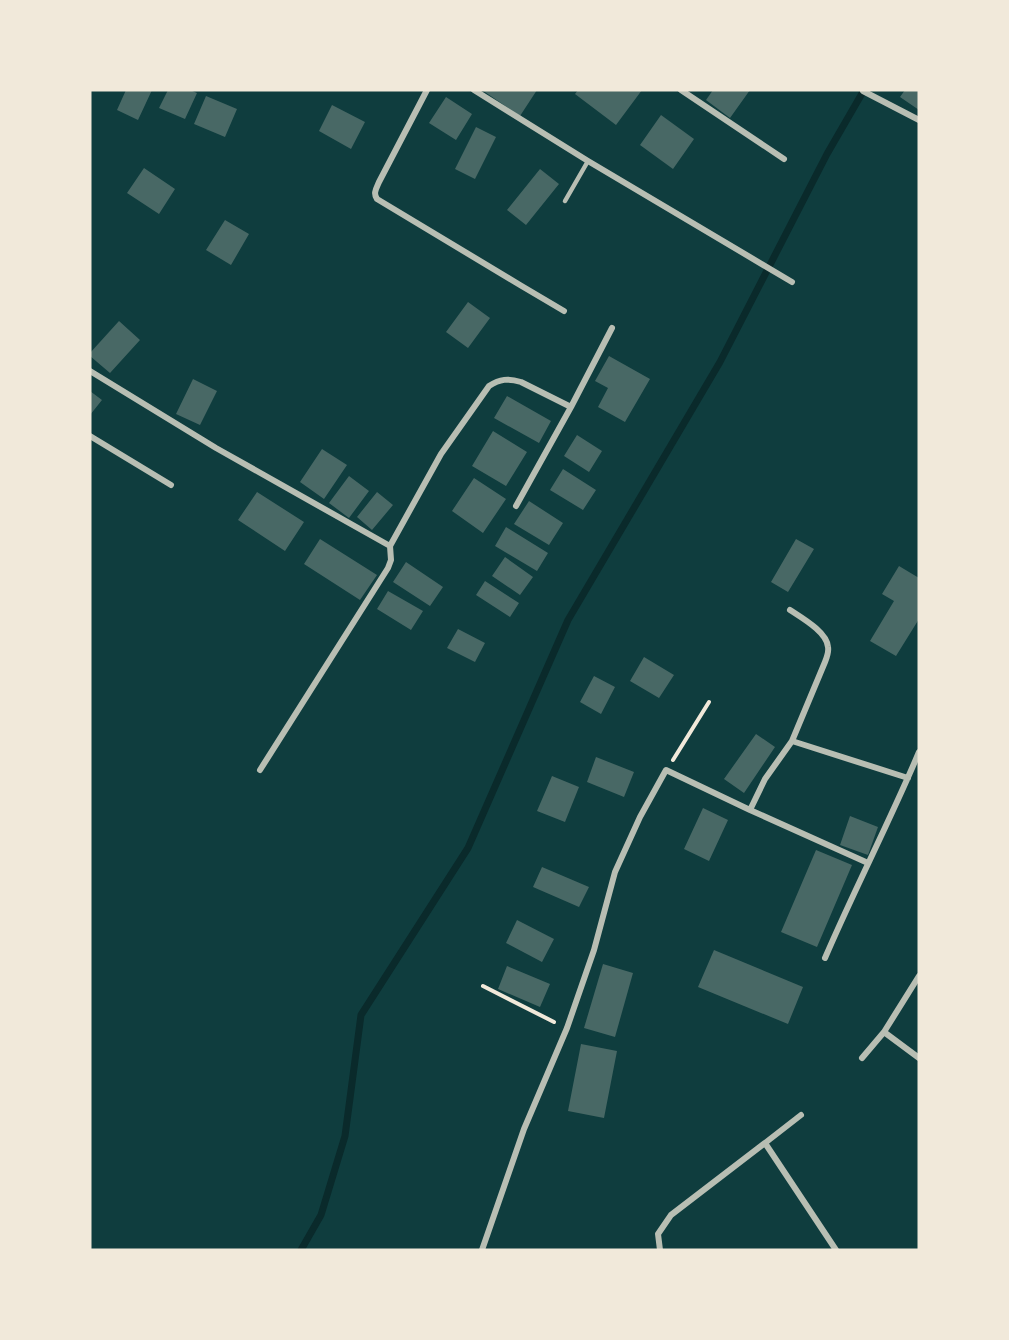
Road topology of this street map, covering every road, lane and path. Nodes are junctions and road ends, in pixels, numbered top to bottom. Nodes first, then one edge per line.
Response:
1 (428, 90) edge
2 (474, 90) edge
3 (681, 90) edge
4 (863, 91) edge
5 (919, 120) edge
6 (784, 159) dead end
7 (588, 160) junction
8 (565, 201) dead end
9 (792, 282) dead end
10 (564, 311) dead end
11 (612, 328) dead end
12 (90, 371) edge
13 (571, 407) junction
14 (90, 436) edge
15 (171, 485) dead end
16 (516, 506) dead end
17 (390, 546) junction
18 (790, 610) dead end
19 (709, 702) dead end
20 (792, 741) junction
21 (919, 752) edge
22 (260, 770) dead end
23 (666, 770) junction
24 (908, 778) junction
25 (750, 810) junction
26 (868, 863) junction
27 (825, 957) dead end
28 (919, 976) edge
29 (483, 986) dead end
30 (567, 1028) junction
31 (884, 1032) junction
32 (862, 1058) dead end
33 (919, 1058) edge
34 (801, 1115) dead end
35 (765, 1143) junction
36 (482, 1250) edge
37 (660, 1250) edge
38 (836, 1250) edge

1 - 10 street
2 - 7 street
3 - 6 street
4 - 5 street
7 - 8 lane
7 - 9 street
11 - 13 street
12 - 17 street
13 - 16 street
13 - 17 street
14 - 15 street
17 - 22 street
18 - 20 street
19 - 23 path
20 - 24 street
20 - 25 street
21 - 24 street
23 - 25 street
23 - 30 street
24 - 26 street
25 - 26 street
26 - 27 street
28 - 31 street
29 - 30 path
30 - 36 street
31 - 32 street
31 - 33 street
34 - 35 street
35 - 37 street
35 - 38 street

